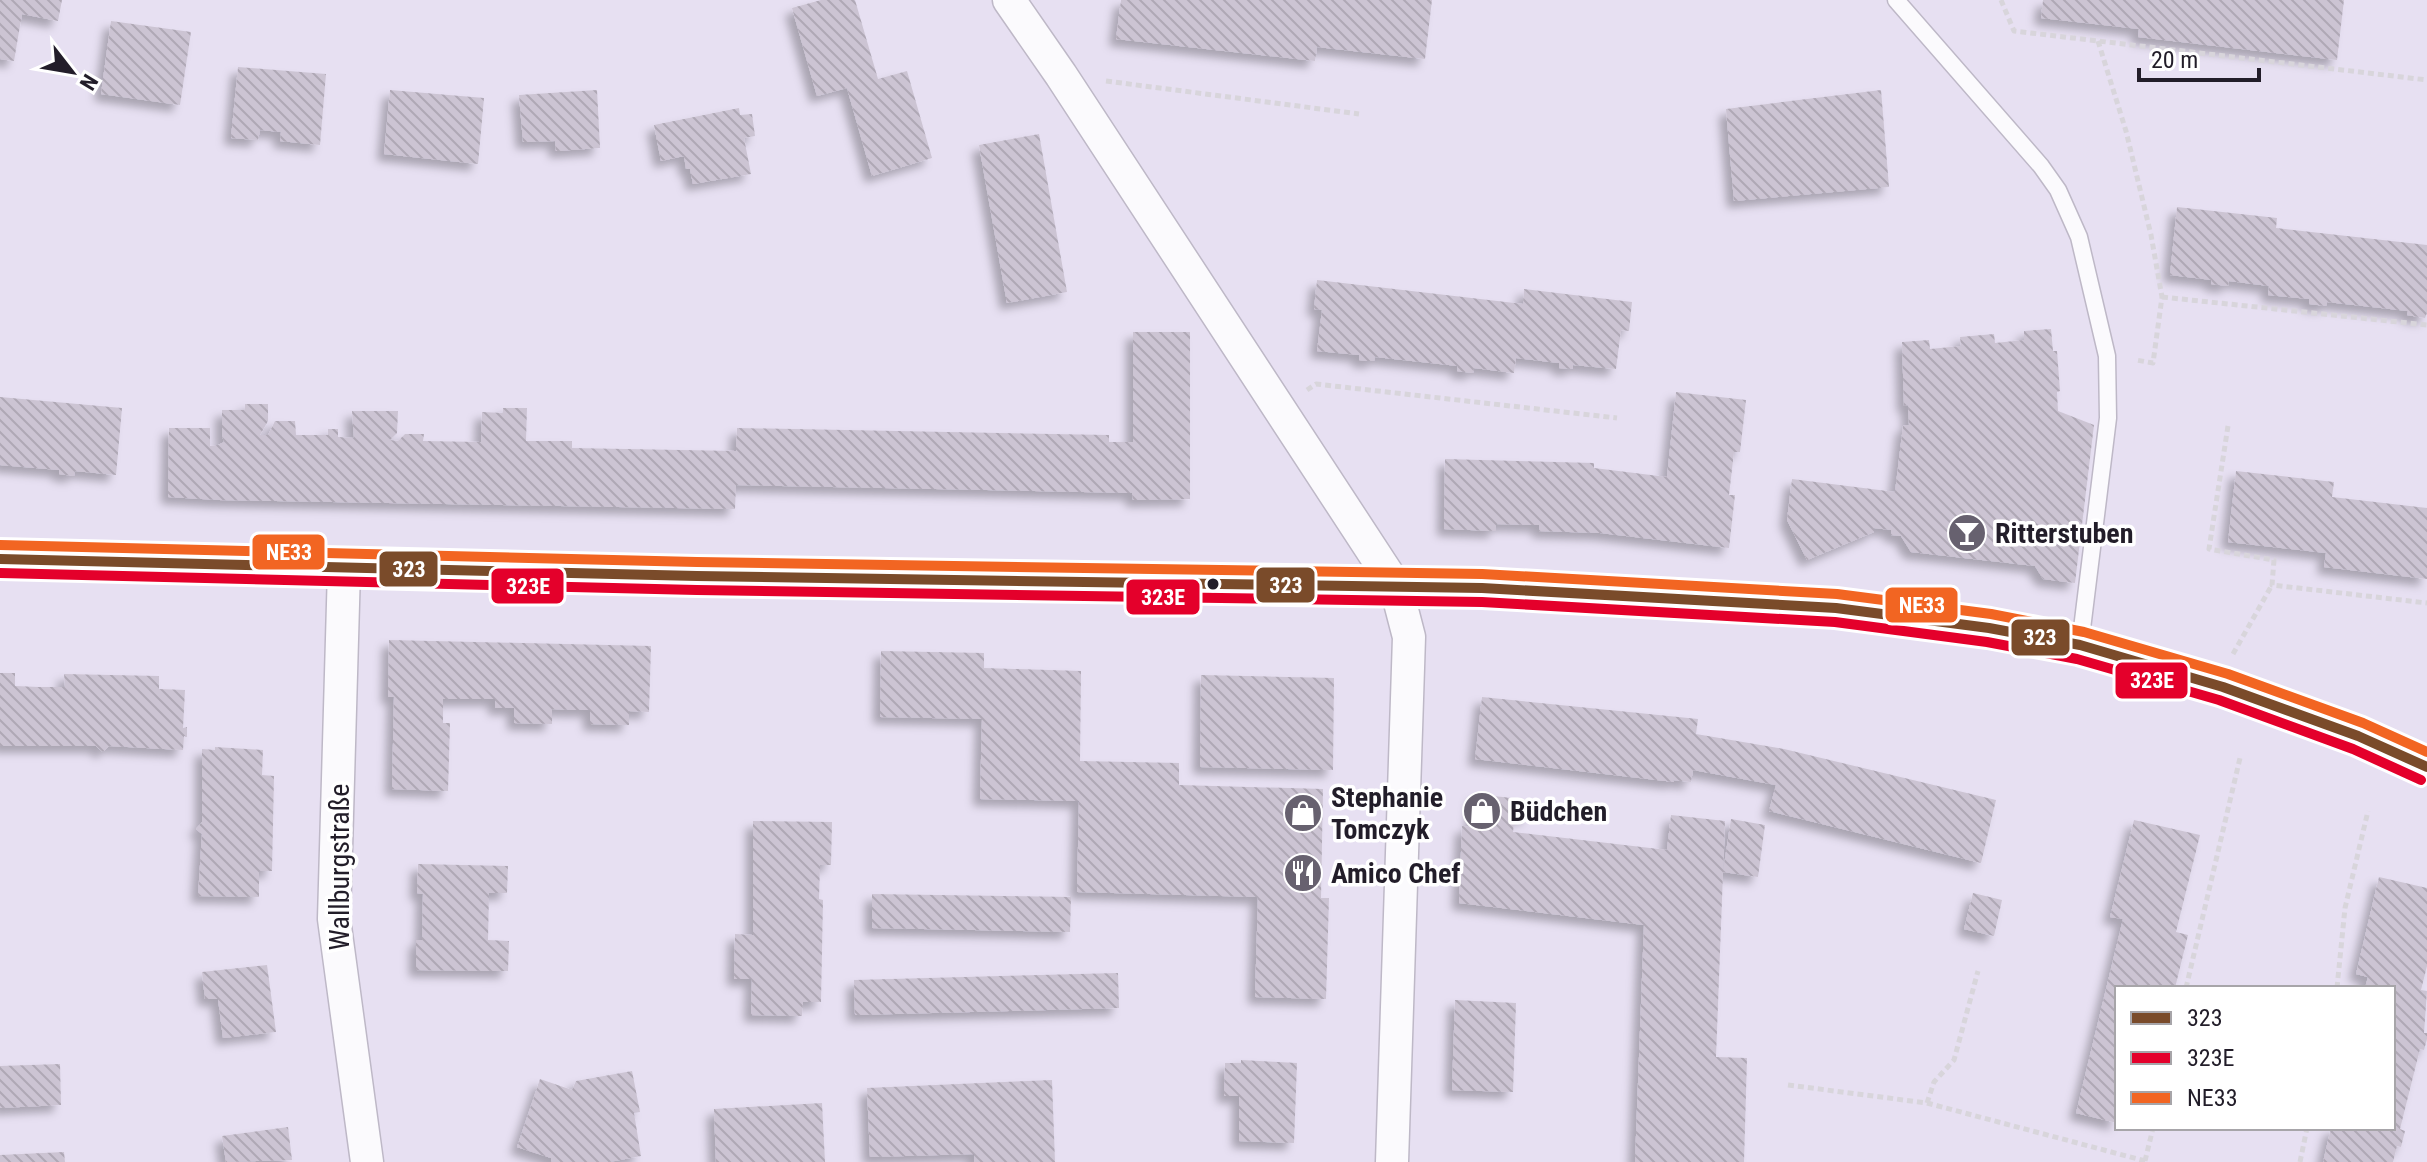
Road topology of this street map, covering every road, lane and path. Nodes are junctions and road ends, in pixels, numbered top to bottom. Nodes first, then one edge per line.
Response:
1 (1009, 0) edge
2 (1896, 0) edge
3 (2001, 0) edge
4 (2098, 41) junction
5 (1061, 75) junction
6 (2427, 80) edge
7 (1359, 114) dead end
8 (2162, 297) junction
9 (2427, 325) edge
10 (2107, 356) junction
11 (1279, 408) junction
12 (1617, 418) dead end
13 (2228, 426) dead end
14 (0, 559) edge
15 (344, 569) junction
16 (2272, 585) junction
17 (1396, 587) junction
18 (2427, 603) edge
19 (2080, 645) junction
20 (2223, 687) junction
21 (2240, 758) dead end
22 (2427, 767) edge
23 (2368, 811) dead end
24 (1978, 971) dead end
25 (2186, 986) edge
26 (2337, 986) edge
27 (1788, 1085) dead end
28 (1927, 1103) junction
29 (2153, 1130) edge
30 (2307, 1130) edge
31 (2147, 1161) edge
32 (367, 1162) edge
33 (1392, 1162) edge
34 (2300, 1162) edge

1 - 5 street
2 - 10 lane
3 - 4 path
4 - 6 path
4 - 8 path
5 - 7 path
5 - 11 street
8 - 9 path
8 - 10 path
10 - 19 lane
11 - 12 path
11 - 17 street
13 - 16 path
14 - 15 street
15 - 17 street
15 - 32 street, Wallburgstraße
16 - 18 path
16 - 20 path
17 - 19 street
17 - 33 street
19 - 20 street
20 - 22 street
21 - 25 path
23 - 26 path
24 - 28 path
27 - 28 path
28 - 31 path
29 - 31 path
30 - 34 path

